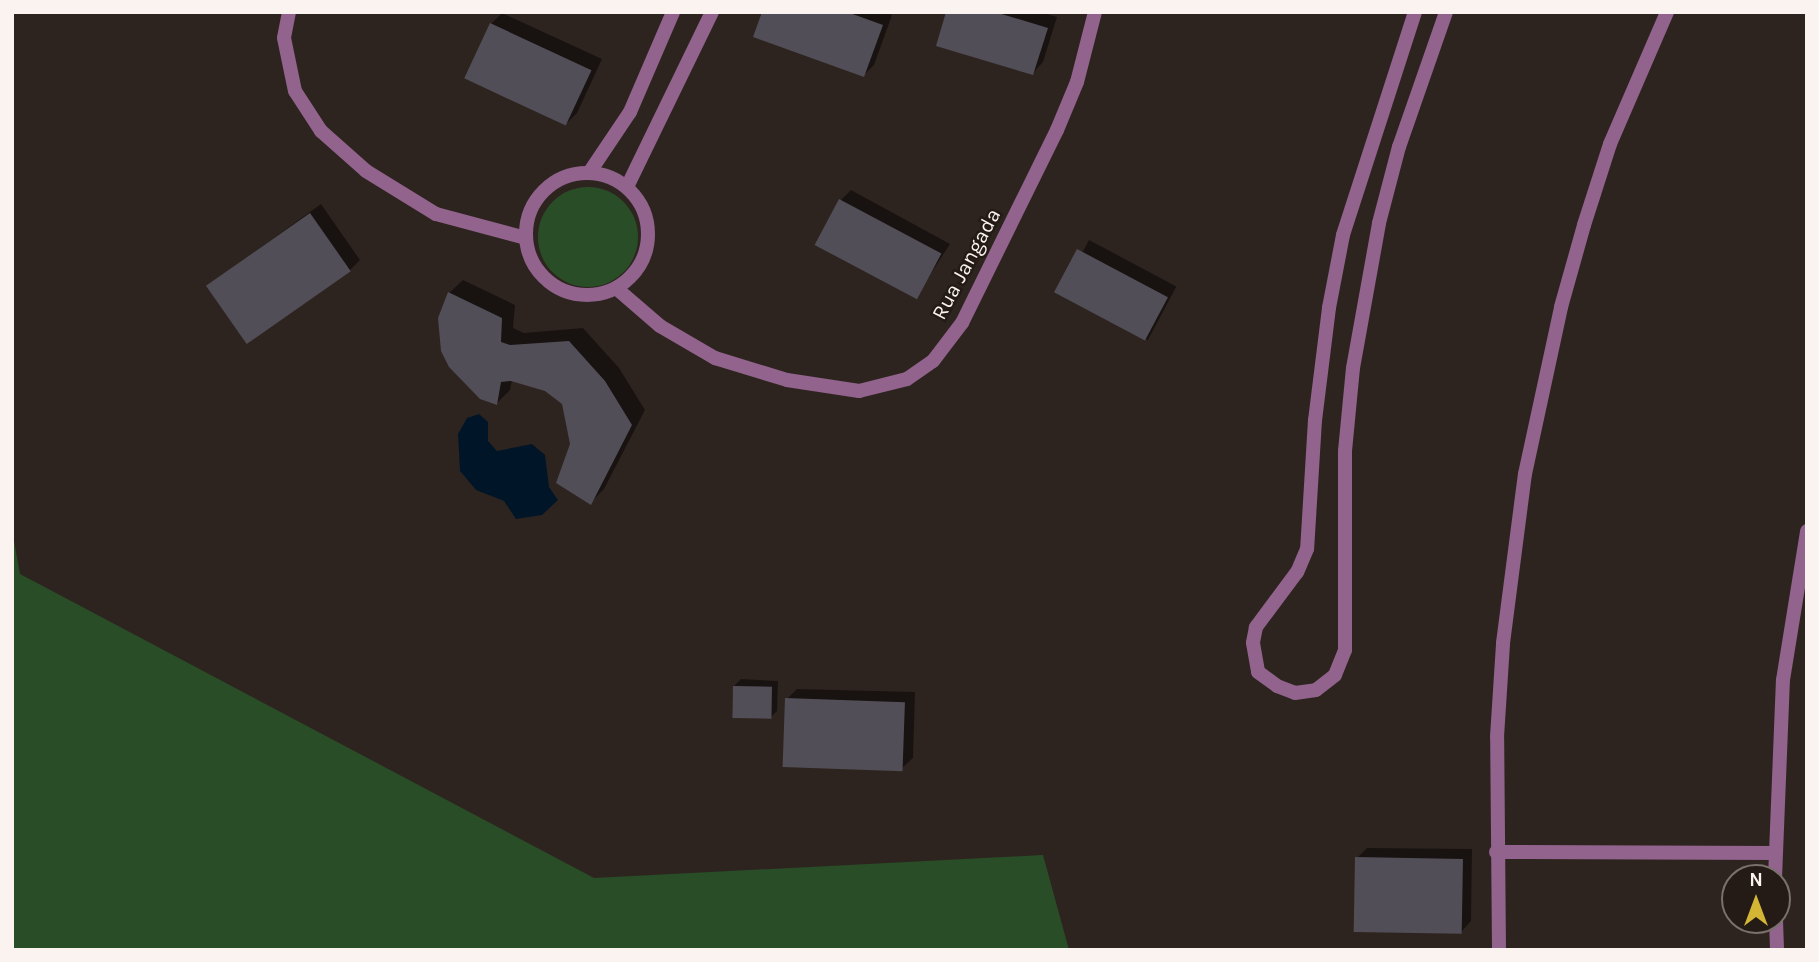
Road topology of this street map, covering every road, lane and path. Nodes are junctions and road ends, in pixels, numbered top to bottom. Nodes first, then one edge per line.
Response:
1 (289, 12) edge
2 (673, 12) edge
3 (712, 12) edge
4 (1095, 12) edge
5 (1415, 12) edge
6 (1446, 12) edge
7 (1667, 12) edge
8 (589, 173) junction
9 (627, 187) junction
10 (526, 238) junction
11 (616, 288) junction
12 (1807, 531) edge
13 (1496, 852) junction
14 (1774, 853) junction
15 (1774, 864) edge
16 (1499, 950) edge

1 - 10 street
2 - 8 street
3 - 9 street
4 - 11 street, Rua Jangada
5 - 6 street
7 - 13 street
8 - 9 street
8 - 10 street
9 - 11 street
10 - 11 street
12 - 14 street
13 - 14 street
13 - 16 street
14 - 15 street

